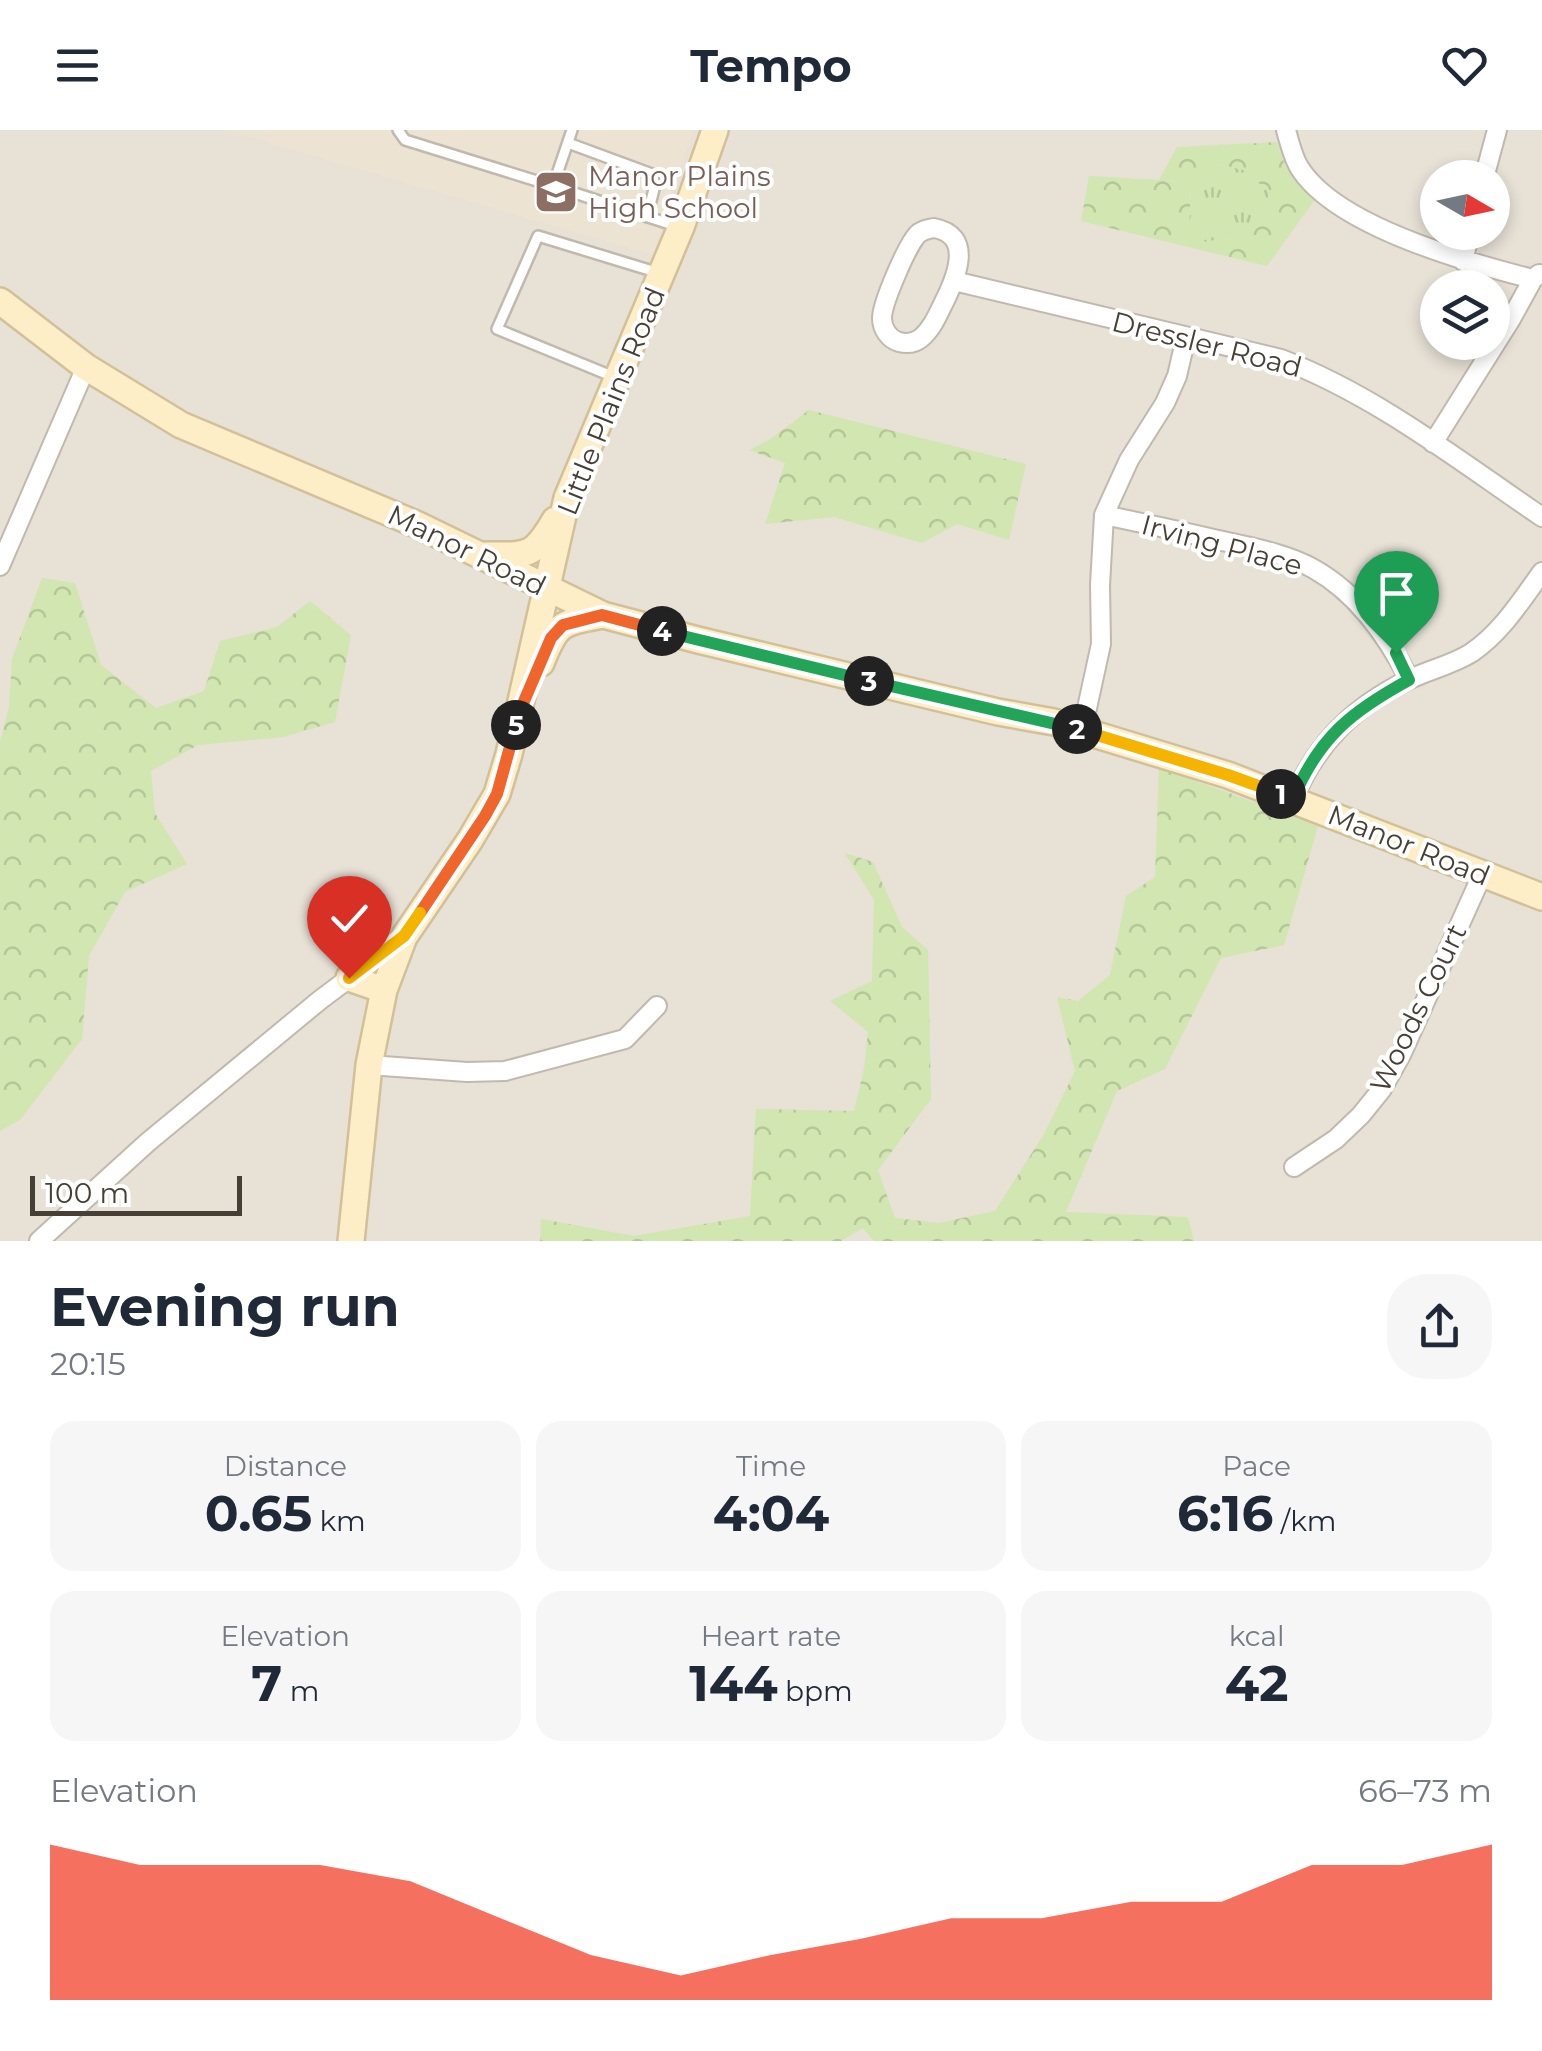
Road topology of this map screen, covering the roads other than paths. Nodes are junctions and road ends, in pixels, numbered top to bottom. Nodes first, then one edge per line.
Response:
1 (398, 130) edge
2 (572, 130) edge
3 (715, 130) edge
4 (1286, 130) edge
5 (1497, 130) edge
6 (568, 143) junction
7 (1489, 160) edge
8 (553, 186) junction
9 (647, 216) junction
10 (680, 227) junction
11 (1466, 250) edge
12 (1464, 261) junction
13 (662, 274) junction
14 (1538, 275) edge
15 (954, 281) junction
16 (0, 300) edge
17 (1186, 337) junction
18 (86, 368) junction
19 (618, 379) junction
20 (1433, 443) junction
21 (567, 498) junction
22 (1104, 515) junction
23 (1542, 518) edge
24 (478, 555) junction
25 (0, 566) edge
26 (1542, 572) edge
27 (547, 589) junction
28 (602, 615) junction
29 (1409, 680) junction
30 (519, 713) junction
31 (1082, 731) junction
32 (1293, 799) junction
33 (1482, 875) junction
34 (1542, 898) edge
35 (404, 936) junction
36 (349, 978) junction
37 (384, 990) junction
38 (657, 1006) dead end
39 (369, 1065) junction
40 (1294, 1167) dead end
41 (39, 1241) edge
42 (351, 1241) edge

1 - 8 lane
2 - 6 lane
3 - 10 street, Little Plains Road
4 - 12 street
5 - 7 street
6 - 8 lane
6 - 9 lane
8 - 9 lane
9 - 10 lane
10 - 13 street, Little Plains Road
11 - 12 street
12 - 14 street
13 - 19 street, Little Plains Road
13 - 19 lane
14 - 20 street
15 - 15 street
15 - 17 street, Dressler Road
16 - 18 street, Manor Road
17 - 20 street, Dressler Road
17 - 22 street
18 - 24 street, Manor Road
18 - 25 street
19 - 21 street, Little Plains Road
20 - 23 street, Dressler Road
21 - 24 street
21 - 27 street, Little Plains Road
22 - 29 street, Irving Place
22 - 31 street
24 - 27 street, Manor Road
26 - 29 street
27 - 28 street, Manor Road
27 - 30 street, Little Plains Road
28 - 30 street
28 - 31 street, Manor Road
29 - 32 street
30 - 35 street, Little Plains Road
31 - 32 street, Manor Road
32 - 33 street, Manor Road
33 - 34 street, Manor Road
33 - 40 street, Woods Court
35 - 36 street
35 - 37 street, Little Plains Road
36 - 37 street
36 - 41 street
37 - 39 street, Little Plains Road
38 - 39 street
39 - 42 street, Little Plains Road

